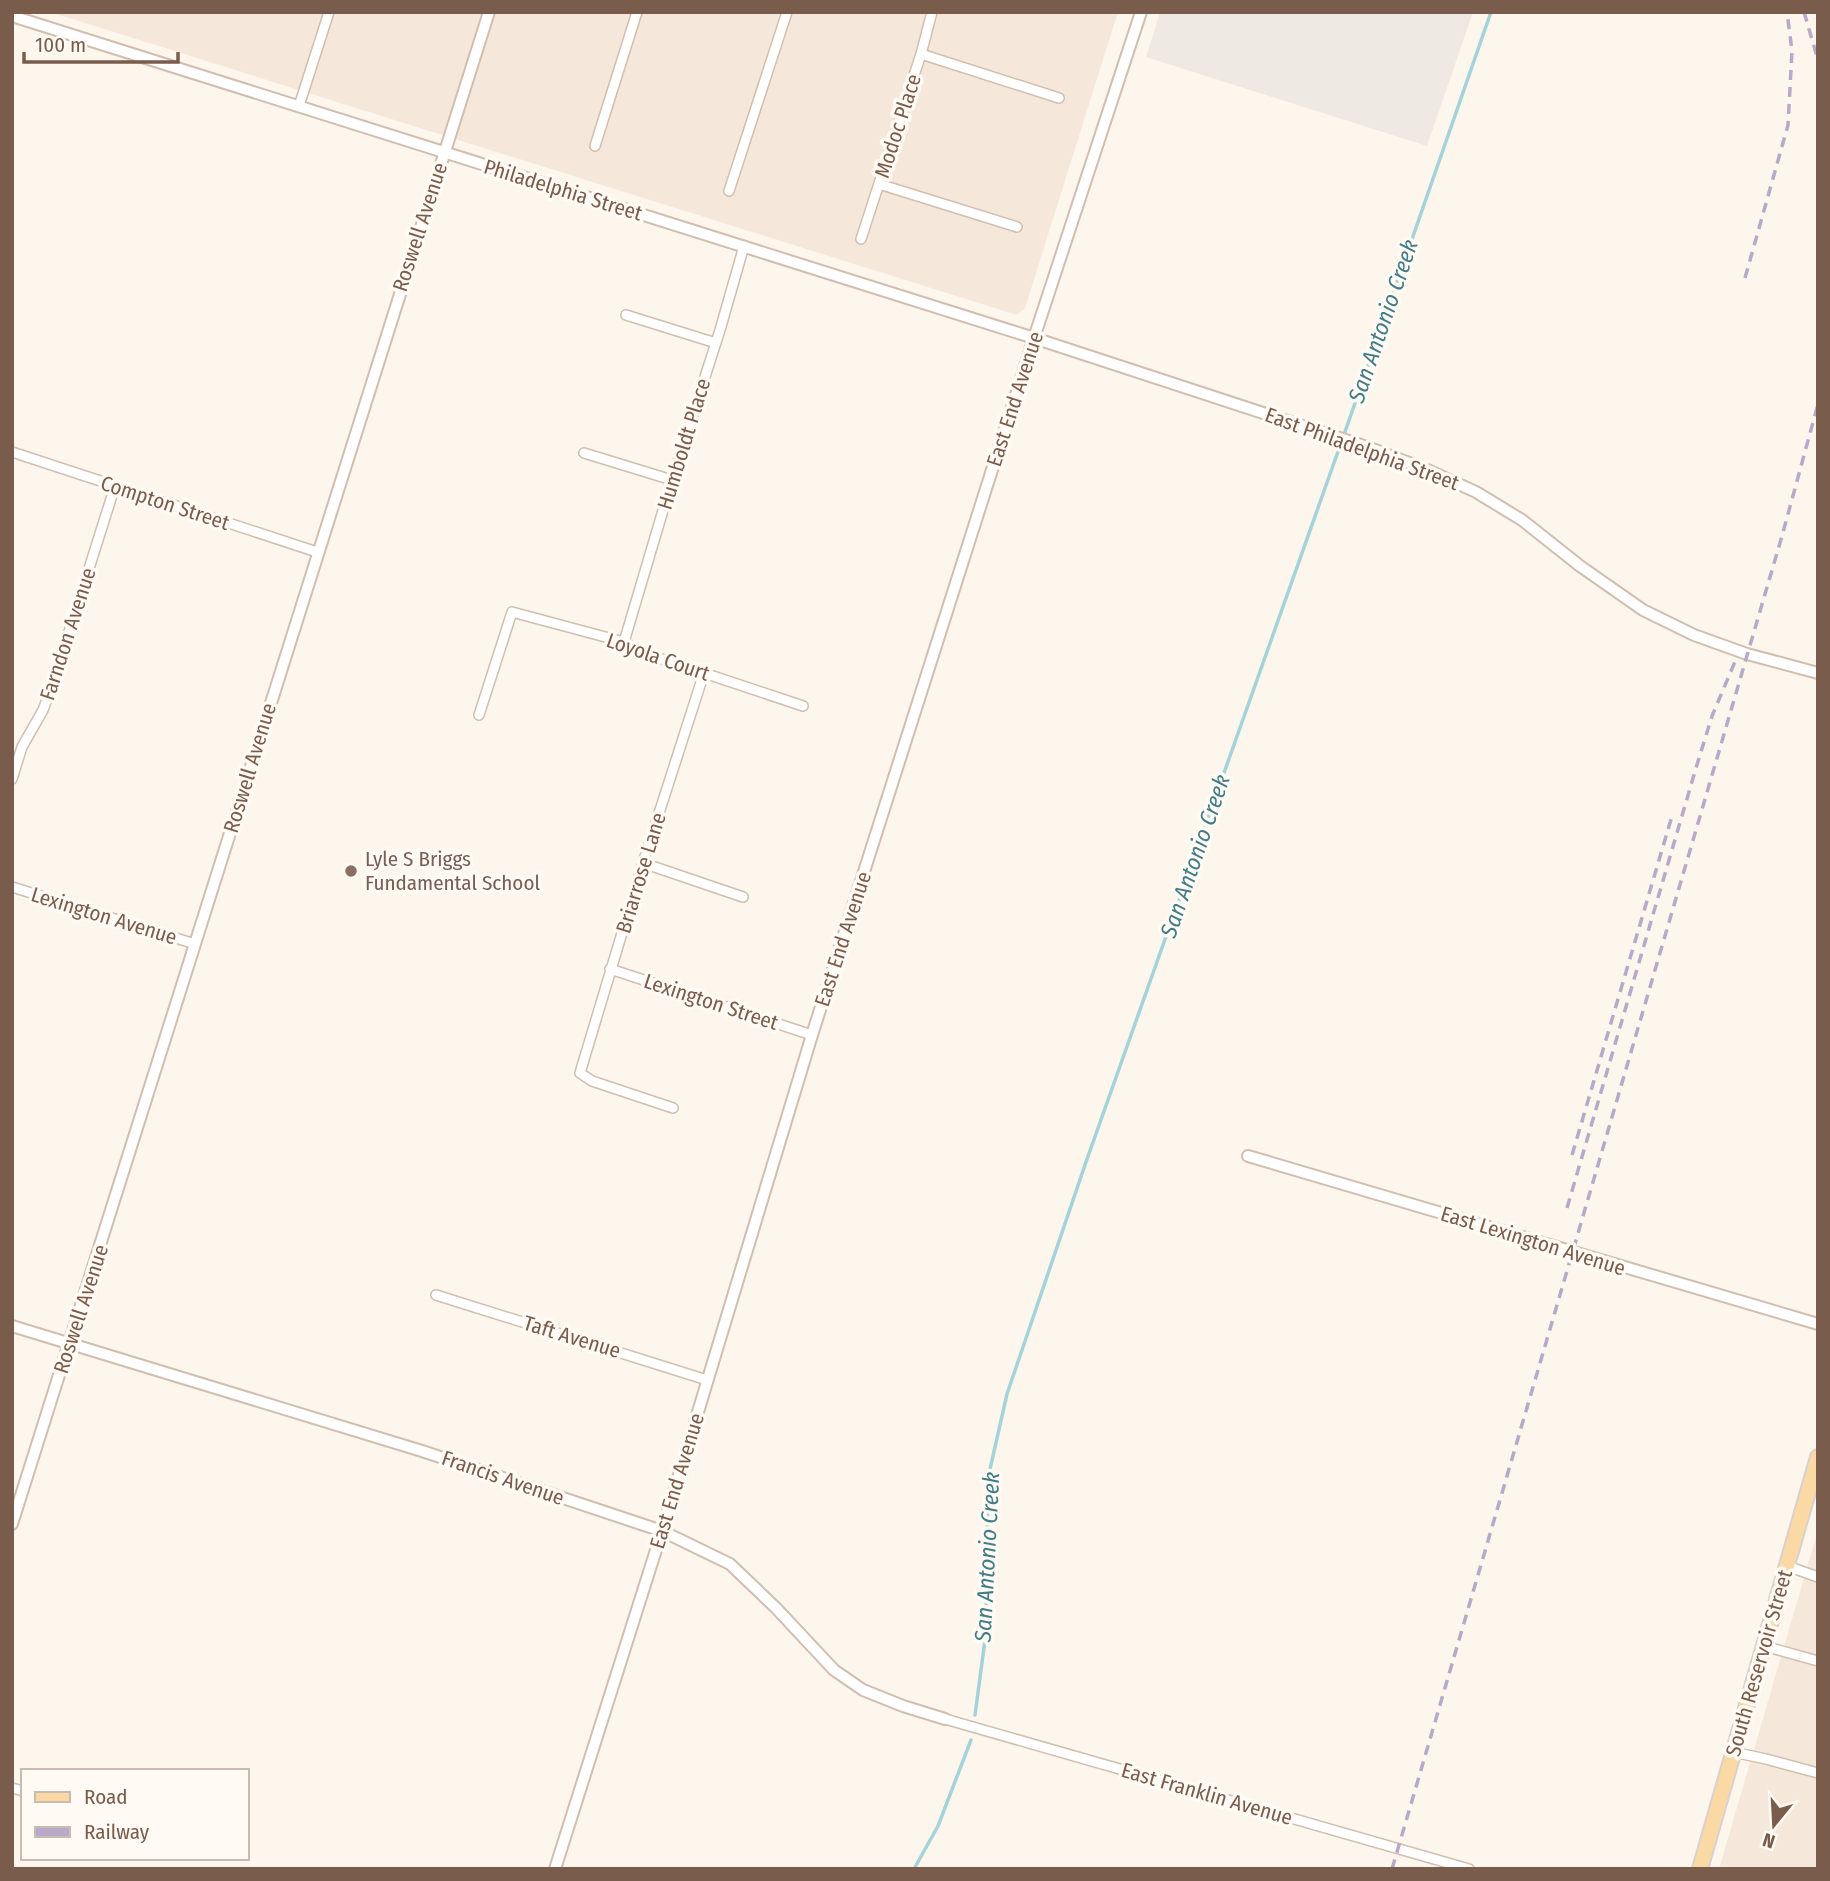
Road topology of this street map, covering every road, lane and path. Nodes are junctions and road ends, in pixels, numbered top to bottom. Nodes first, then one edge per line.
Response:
1 (329, 12) edge
2 (489, 12) edge
3 (637, 12) edge
4 (786, 12) edge
5 (932, 12) edge
6 (1141, 12) edge
7 (12, 16) edge
8 (921, 54) junction
9 (1059, 97) dead end
10 (299, 106) junction
11 (595, 146) dead end
12 (443, 153) junction
13 (879, 184) junction
14 (729, 191) dead end
15 (1017, 227) dead end
16 (861, 239) dead end
17 (744, 246) junction
18 (626, 315) dead end
19 (1034, 338) junction
20 (716, 342) junction
21 (12, 452) edge
22 (584, 453) dead end
23 (672, 480) junction
24 (115, 486) junction
25 (317, 552) junction
26 (625, 642) junction
27 (704, 673) junction
28 (1818, 673) edge
29 (803, 706) dead end
30 (479, 715) dead end
31 (12, 779) edge
32 (643, 863) junction
33 (12, 887) edge
34 (743, 897) dead end
35 (195, 944) junction
36 (610, 970) junction
37 (812, 1035) junction
38 (674, 1108) dead end
39 (1248, 1156) dead end
40 (436, 1295) dead end
41 (1818, 1324) edge
42 (12, 1326) edge
43 (70, 1343) junction
44 (707, 1380) junction
45 (1818, 1457) edge
46 (12, 1524) edge
47 (662, 1531) junction
48 (1787, 1566) junction
49 (1818, 1577) edge
50 (1764, 1646) junction
51 (1818, 1661) edge
52 (945, 1719) joint
53 (1733, 1752) junction
54 (1818, 1773) edge
55 (555, 1869) edge
56 (1469, 1869) edge
57 (1700, 1869) edge

1 - 10 street
2 - 12 street, Roswell Avenue
3 - 11 street
4 - 14 street
5 - 8 street, Modoc Place
6 - 19 street, East End Avenue
7 - 10 street, Philadelphia Street
8 - 9 street
8 - 13 street, Modoc Place
10 - 12 street, Philadelphia Street
12 - 17 street, Philadelphia Street
12 - 25 street, Roswell Avenue
13 - 15 street
13 - 16 street, Modoc Place
17 - 19 street, Philadelphia Street
17 - 20 street, Humboldt Place
18 - 20 street
19 - 28 street, East Philadelphia Street
19 - 37 street, East End Avenue
20 - 23 street, Humboldt Place
21 - 24 street, Compton Street
22 - 23 street
23 - 26 street, Humboldt Place
24 - 25 street, Compton Street
24 - 31 street, Farndon Avenue
25 - 35 street, Roswell Avenue
26 - 27 street, Loyola Court
26 - 30 street, Loyola Court
27 - 29 street, Loyola Court
27 - 32 street, Briarrose Lane
32 - 34 street
32 - 36 street, Briarrose Lane
33 - 35 street, Lexington Avenue
35 - 43 street, Roswell Avenue
36 - 37 street, Lexington Street
36 - 38 street, Briarrose Lane
37 - 44 street, East End Avenue
39 - 41 street, East Lexington Avenue
40 - 44 street, Taft Avenue
42 - 43 street, Francis Avenue
43 - 46 street, Roswell Avenue
43 - 47 street, Francis Avenue
44 - 47 street, East End Avenue
45 - 48 main road, South Reservoir Street
47 - 52 street, Francis Avenue
47 - 55 street, East End Avenue
48 - 49 street
48 - 50 main road, South Reservoir Street
50 - 51 street
50 - 53 main road, South Reservoir Street
52 - 56 street, East Franklin Avenue
53 - 54 street
53 - 57 main road, South Reservoir Street

